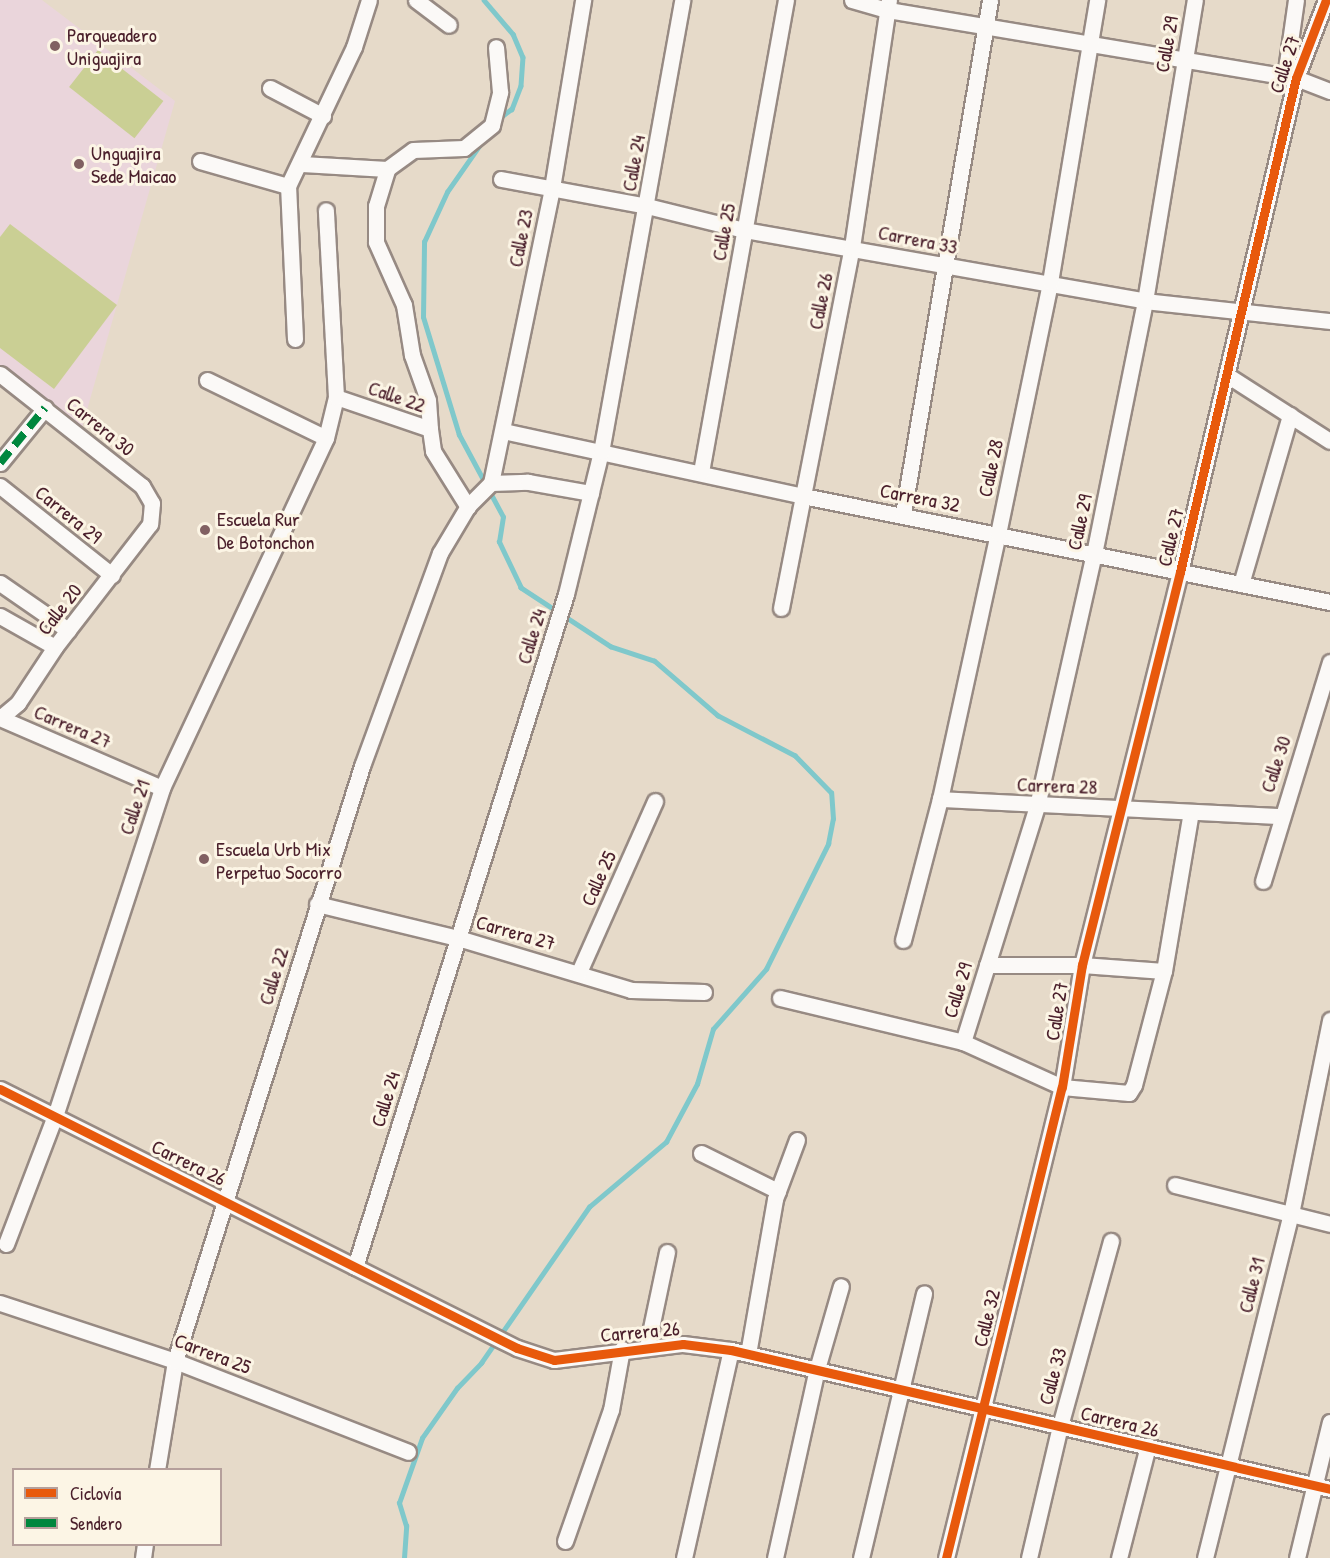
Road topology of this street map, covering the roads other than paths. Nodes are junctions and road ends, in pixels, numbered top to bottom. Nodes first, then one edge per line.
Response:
1 (369, 0) edge
2 (416, 0) edge
3 (583, 0) edge
4 (682, 0) edge
5 (786, 0) edge
6 (852, 0) edge
7 (990, 0) edge
8 (1097, 0) edge
9 (1195, 0) edge
10 (1296, 0) edge
11 (1328, 0) edge
12 (888, 5) edge
13 (449, 25) dead end
14 (986, 27) junction
15 (1090, 44) junction
16 (496, 47) dead end
17 (1184, 60) junction
18 (1290, 78) junction
19 (270, 88) dead end
20 (1330, 91) edge
21 (323, 116) junction
22 (200, 161) dead end
23 (302, 164) junction
24 (387, 169) junction
25 (501, 179) dead end
26 (288, 186) junction
27 (552, 188) junction
28 (646, 206) junction
29 (326, 210) dead end
30 (744, 230) junction
31 (852, 247) junction
32 (945, 266) junction
33 (1050, 282) junction
34 (1145, 301) junction
35 (1243, 309) junction
36 (1330, 321) edge
37 (295, 339) dead end
38 (0, 374) edge
39 (1227, 375) junction
40 (207, 380) dead end
41 (336, 397) junction
42 (45, 408) junction
43 (1290, 415) junction
44 (430, 429) junction
45 (503, 431) junction
46 (326, 438) junction
47 (1330, 441) edge
48 (601, 452) junction
49 (0, 463) edge
50 (701, 472) junction
51 (491, 483) junction
52 (0, 486) edge
53 (591, 493) junction
54 (803, 496) junction
55 (468, 507) junction
56 (903, 514) junction
57 (150, 524) joint
58 (998, 534) junction
59 (1094, 554) junction
60 (1180, 572) junction
61 (112, 575) junction
62 (0, 583) edge
63 (1241, 584) junction
64 (1330, 602) edge
65 (781, 608) dead end
66 (0, 616) edge
67 (68, 630) junction
68 (55, 647) junction
69 (1330, 662) edge
70 (0, 718) edge
71 (162, 788) junction
72 (940, 800) junction
73 (655, 801) dead end
74 (1037, 806) junction
75 (1121, 808) junction
76 (1191, 812) junction
77 (1280, 816) junction
78 (1263, 880) dead end
79 (317, 904) junction
80 (458, 938) junction
81 (903, 939) dead end
82 (987, 965) junction
83 (1082, 965) junction
84 (1164, 971) junction
85 (579, 972) junction
86 (704, 992) dead end
87 (780, 998) dead end
88 (1330, 1020) edge
89 (963, 1042) junction
90 (1062, 1087) junction
91 (0, 1089) edge
92 (55, 1116) junction
93 (797, 1140) dead end
94 (701, 1153) dead end
95 (1175, 1185) dead end
96 (778, 1191) junction
97 (227, 1200) junction
98 (1291, 1214) junction
99 (1330, 1224) edge
100 (1111, 1241) dead end
101 (6, 1244) dead end
102 (667, 1252) dead end
103 (355, 1267) junction
104 (841, 1286) dead end
105 (924, 1293) dead end
106 (0, 1303) edge
107 (647, 1347) junction
108 (622, 1349) junction
109 (731, 1350) junction
110 (748, 1354) junction
111 (176, 1361) junction
112 (817, 1369) junction
113 (899, 1387) junction
114 (983, 1407) junction
115 (1330, 1422) edge
116 (1060, 1426) junction
117 (1148, 1446) junction
118 (408, 1452) dead end
119 (1228, 1464) junction
120 (157, 1468) edge
121 (1315, 1485) junction
122 (1330, 1489) edge
123 (565, 1541) dead end
124 (684, 1558) edge
125 (775, 1558) edge
126 (861, 1558) edge
127 (946, 1558) edge
128 (1029, 1558) edge
129 (1119, 1558) edge
130 (1205, 1558) edge
131 (1297, 1558) edge

1 - 21 street
2 - 13 street
3 - 27 street, Calle 23
4 - 28 street, Calle 24
5 - 30 street, Calle 25
6 - 12 street
7 - 14 street
8 - 15 street, Calle 28
9 - 17 street, Calle 29
10 - 18 street
11 - 18 street, Calle 27
12 - 14 street
12 - 31 street, Calle 26
14 - 15 street
14 - 32 street
15 - 17 street
15 - 33 street, Calle 28
16 - 24 street
17 - 18 street
17 - 34 street, Calle 29
18 - 20 street
18 - 35 street, Calle 27
19 - 21 street
21 - 23 street
22 - 26 street
23 - 24 street
23 - 26 street
24 - 44 street
25 - 27 street, Carrera 33
26 - 37 street
27 - 28 street, Carrera 33
27 - 45 street, Calle 23
28 - 30 street, Carrera 33
28 - 48 street, Calle 24
29 - 41 street, Calle 21
30 - 31 street, Carrera 33
30 - 50 street, Calle 25
31 - 32 street, Carrera 33
31 - 54 street, Calle 26
32 - 33 street, Carrera 33
32 - 56 street
33 - 34 street, Carrera 33
33 - 58 street, Calle 28
34 - 35 street, Carrera 33
34 - 59 street, Calle 29
35 - 36 street, Carrera 33
35 - 39 street, Calle 27
38 - 42 street, Carrera 30
39 - 43 street
39 - 60 street, Calle 27
40 - 46 street
41 - 44 street, Calle 22
41 - 46 street, Calle 21
42 - 49 street
42 - 57 street, Carrera 30
43 - 47 street
43 - 63 street
44 - 55 street, Calle 22
45 - 48 street, Carrera 32
45 - 51 street, Calle 23
46 - 71 street, Calle 21
48 - 50 street, Carrera 32
48 - 53 street, Calle 24
50 - 54 street, Carrera 32
51 - 53 street
51 - 55 street, Calle 22
52 - 61 street, Carrera 29
53 - 80 street, Calle 24
54 - 56 street, Carrera 32
54 - 65 street, Calle 26
55 - 79 street, Calle 22
56 - 58 street, Carrera 32
57 - 61 street, Calle 20
58 - 59 street, Carrera 32
58 - 72 street, Calle 28
59 - 60 street, Carrera 32
59 - 74 street, Calle 29
60 - 63 street, Carrera 32
60 - 75 street, Calle 27
61 - 67 street, Calle 20
62 - 67 street
63 - 64 street, Carrera 32
66 - 68 street
67 - 68 street, Calle 20
68 - 70 street, Calle 20
69 - 77 street, Calle 30
70 - 71 street, Carrera 27
71 - 92 street, Calle 21
72 - 74 street, Carrera 28
72 - 81 street, Calle 28
73 - 85 street, Calle 25
74 - 75 street, Carrera 28
74 - 82 street, Calle 29
75 - 76 street, Carrera 28
75 - 83 street, Calle 27
76 - 77 street, Carrera 28
76 - 84 street
77 - 78 street, Calle 30
79 - 80 street, Carrera 27
79 - 97 street, Calle 22
80 - 85 street, Carrera 27
80 - 103 street, Calle 24
82 - 83 street
82 - 89 street, Calle 29
83 - 84 street
83 - 90 street, Calle 27
84 - 90 street
85 - 86 street, Carrera 27
87 - 89 street
88 - 98 street, Calle 31
89 - 90 street
90 - 114 street, Calle 32
91 - 92 street, Carrera 26
92 - 97 street, Carrera 26
92 - 101 street, Calle 21
93 - 96 street
94 - 96 street
95 - 98 street
96 - 110 street
97 - 103 street, Carrera 26
97 - 111 street, Calle 22
98 - 99 street
98 - 119 street, Calle 31
100 - 116 street, Calle 33
102 - 107 street
103 - 108 street, Carrera 26
104 - 112 street
105 - 113 street
106 - 111 street, Carrera 25
107 - 108 street, Carrera 26
107 - 109 street, Carrera 26
108 - 123 street
109 - 110 street, Carrera 26
109 - 124 street
110 - 112 street, Carrera 26
111 - 118 street, Carrera 25
111 - 120 street, Calle 22
112 - 113 street, Carrera 26
112 - 125 street
113 - 114 street, Carrera 26
113 - 126 street
114 - 116 street, Carrera 26
114 - 127 street, Calle 32
115 - 121 street
116 - 117 street, Carrera 26
116 - 128 street, Calle 33
117 - 119 street, Carrera 26
117 - 129 street
119 - 121 street, Carrera 26
119 - 130 street, Calle 31
121 - 122 street, Carrera 26
121 - 131 street

